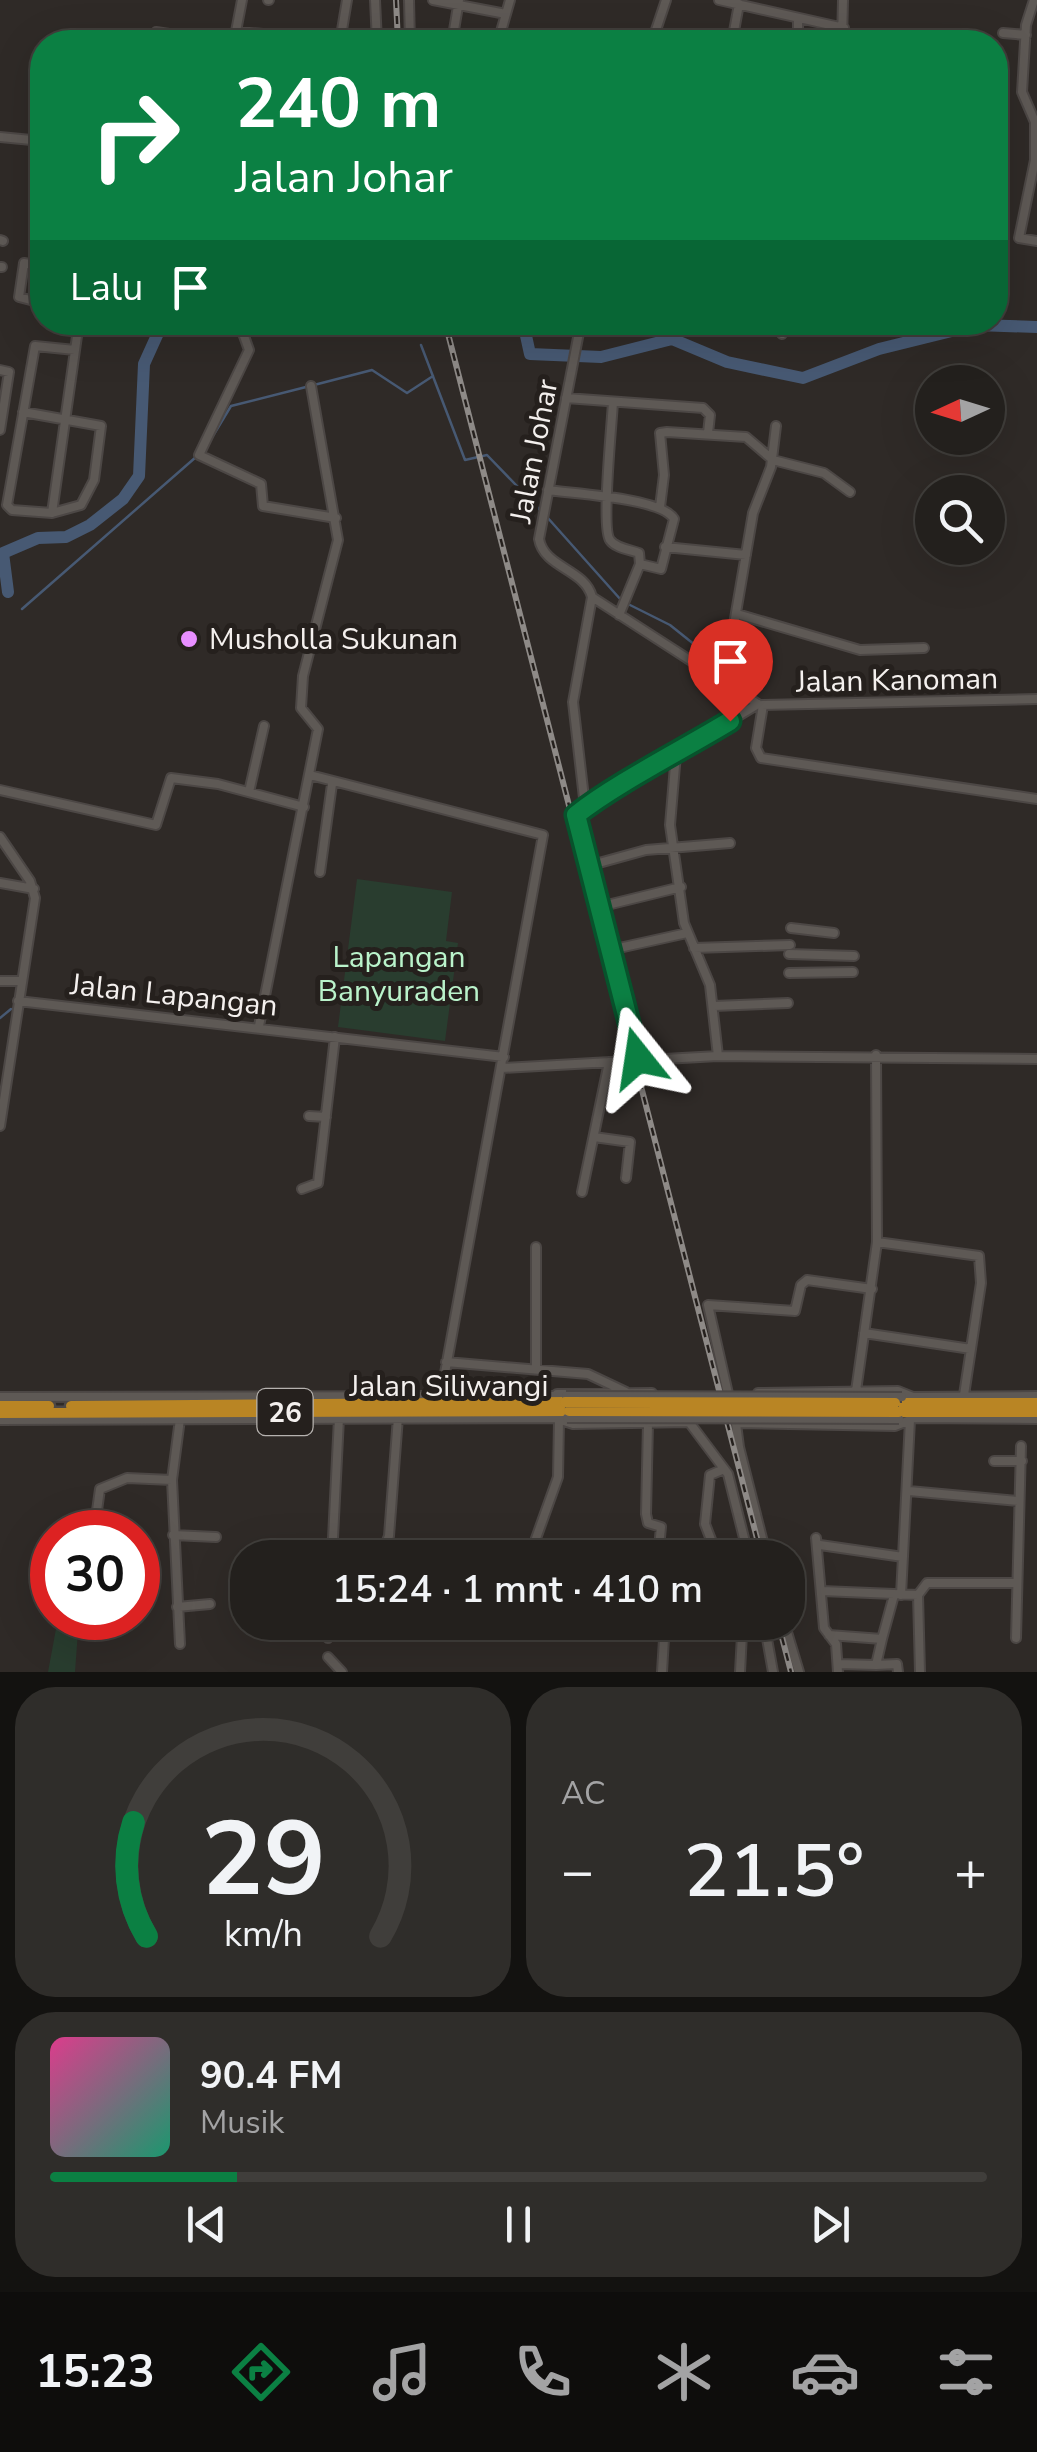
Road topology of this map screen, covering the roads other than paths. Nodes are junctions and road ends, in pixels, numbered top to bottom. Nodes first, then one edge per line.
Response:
1 (242, 0) edge
2 (347, 0) edge
3 (375, 0) edge
4 (408, 0) edge
5 (434, 0) edge
6 (510, 0) edge
7 (666, 0) edge
8 (719, 0) edge
9 (843, 0) edge
10 (1034, 0) edge
11 (458, 4) edge
12 (739, 4) junction
13 (506, 14) junction
14 (798, 18) junction
15 (844, 28) joint
16 (236, 30) edge
17 (342, 30) edge
18 (376, 30) edge
19 (409, 30) edge
20 (454, 30) edge
21 (501, 30) edge
22 (656, 30) edge
23 (734, 30) edge
24 (798, 30) edge
25 (1008, 33) edge
26 (1026, 35) junction
27 (0, 137) edge
28 (30, 140) edge
29 (1036, 160) edge
30 (1037, 241) edge
31 (30, 264) edge
32 (30, 300) edge
33 (77, 335) edge
34 (244, 335) edge
35 (579, 335) edge
36 (75, 350) junction
37 (4, 371) edge
38 (311, 386) dead end
39 (566, 398) junction
40 (614, 402) junction
41 (23, 412) junction
42 (66, 418) junction
43 (776, 426) dead end
44 (0, 430) edge
45 (708, 432) junction
46 (773, 460) junction
47 (548, 490) junction
48 (850, 492) dead end
49 (608, 500) junction
50 (660, 507) junction
51 (52, 513) junction
52 (336, 518) junction
53 (665, 548) junction
54 (746, 555) junction
55 (640, 564) junction
56 (592, 597) junction
57 (737, 614) junction
58 (618, 615) junction
59 (924, 648) dead end
60 (724, 682) junction
61 (1037, 699) edge
62 (761, 704) junction
63 (264, 726) dead end
64 (676, 754) junction
65 (310, 775) junction
66 (332, 784) junction
67 (0, 790) edge
68 (249, 792) junction
69 (1037, 799) edge
70 (587, 803) junction
71 (304, 808) junction
72 (0, 836) edge
73 (730, 844) dead end
74 (674, 846) junction
75 (588, 866) junction
76 (320, 872) dead end
77 (0, 883) edge
78 (681, 888) junction
79 (34, 890) junction
80 (599, 907) junction
81 (792, 928) dead end
82 (687, 933) junction
83 (834, 933) dead end
84 (694, 948) junction
85 (610, 950) junction
86 (854, 956) dead end
87 (853, 972) dead end
88 (788, 973) dead end
89 (0, 981) edge
90 (21, 981) junction
91 (18, 1001) junction
92 (788, 1003) dead end
93 (714, 1006) junction
94 (259, 1026) junction
95 (335, 1038) junction
96 (876, 1055) junction
97 (718, 1056) junction
98 (504, 1057) junction
99 (638, 1058) junction
100 (1037, 1058) edge
101 (608, 1062) junction
102 (502, 1068) junction
103 (3, 1082) edge
104 (309, 1116) dead end
105 (326, 1117) junction
106 (0, 1126) edge
107 (594, 1137) junction
108 (626, 1178) dead end
109 (302, 1190) dead end
110 (582, 1192) dead end
111 (877, 1242) junction
112 (536, 1247) dead end
113 (872, 1289) junction
114 (864, 1333) junction
115 (971, 1349) junction
116 (446, 1362) junction
117 (536, 1368) junction
118 (626, 1392) junction
119 (856, 1392) junction
120 (728, 1394) junction
121 (442, 1395) junction
122 (554, 1396) junction
123 (964, 1396) junction
124 (0, 1397) edge
125 (1037, 1400) edge
126 (225, 1408) junction
127 (906, 1409) junction
128 (563, 1411) junction
129 (0, 1413) edge
130 (238, 1415) junction
131 (283, 1415) junction
132 (1037, 1415) edge
133 (398, 1417) junction
134 (339, 1418) junction
135 (180, 1419) junction
136 (690, 1422) junction
137 (648, 1423) junction
138 (738, 1423) junction
139 (1021, 1446) dead end
140 (1022, 1461) junction
141 (994, 1462) dead end
142 (724, 1468) junction
143 (172, 1480) junction
144 (909, 1492) junction
145 (1020, 1501) junction
146 (97, 1510) edge
147 (173, 1536) junction
148 (216, 1538) dead end
149 (333, 1540) edge
150 (388, 1540) edge
151 (536, 1540) edge
152 (660, 1540) edge
153 (711, 1540) edge
154 (744, 1540) edge
155 (762, 1540) edge
156 (903, 1558) junction
157 (1016, 1583) junction
158 (822, 1591) junction
159 (897, 1595) junction
160 (918, 1595) junction
161 (210, 1604) dead end
162 (178, 1607) junction
163 (829, 1634) junction
164 (1016, 1638) dead end
165 (664, 1640) edge
166 (742, 1640) edge
167 (767, 1640) edge
168 (789, 1640) edge
169 (882, 1640) junction
170 (180, 1644) dead end
171 (328, 1658) dead end
172 (876, 1665) junction
173 (838, 1668) edge
174 (342, 1672) edge
175 (662, 1672) edge
176 (740, 1672) edge
177 (772, 1672) edge
178 (799, 1672) edge
179 (898, 1672) edge
180 (920, 1672) edge

1 - 16 street
2 - 17 street
3 - 18 street
4 - 19 street
5 - 11 street
6 - 13 street
7 - 22 street
8 - 12 street
9 - 15 street
10 - 26 street
11 - 13 street
11 - 20 street
12 - 14 street
12 - 23 street
13 - 21 street
14 - 15 street
14 - 24 street
25 - 26 street
26 - 29 street
27 - 28 street
29 - 30 street
31 - 32 street
33 - 36 street
34 - 52 street
35 - 39 street, Jalan Johar
36 - 41 street
36 - 42 street
37 - 44 street
38 - 52 street
39 - 40 street
39 - 47 street, Jalan Johar
40 - 45 street
40 - 49 street
41 - 42 street
41 - 51 street
42 - 51 street
42 - 51 street
43 - 46 street
45 - 46 street
45 - 50 street
46 - 48 street
46 - 54 street
47 - 49 street
47 - 56 street, Jalan Johar
49 - 50 street
49 - 55 street
50 - 53 street
52 - 65 street
53 - 54 street
53 - 55 street
54 - 57 street
55 - 58 street
56 - 58 street
56 - 70 street
57 - 59 street
57 - 60 street
58 - 60 street
60 - 62 street
61 - 62 street, Jalan Kanoman
62 - 64 street
62 - 69 street
63 - 68 street
64 - 70 street
64 - 74 street
65 - 66 street
65 - 71 street
66 - 76 street
66 - 98 street
67 - 68 street
68 - 71 street
70 - 75 street
71 - 94 street
72 - 79 street
73 - 74 street
74 - 75 street
74 - 78 street
75 - 80 street
77 - 79 street
78 - 80 street
78 - 82 street
79 - 90 street
80 - 85 street
81 - 83 street
82 - 84 street
82 - 85 street
84 - 86 street
84 - 93 street
85 - 99 street
87 - 88 street
89 - 90 street
90 - 91 street
91 - 94 street, Jalan Lapangan
91 - 103 street
92 - 93 street
93 - 97 street
94 - 95 street, Jalan Lapangan
95 - 98 street, Jalan Lapangan
95 - 105 street
96 - 97 street
96 - 100 street
96 - 111 street
97 - 99 street
98 - 102 street
99 - 101 street
101 - 102 street
101 - 107 street
102 - 116 street
103 - 106 street
104 - 105 street
105 - 109 street
107 - 108 street
107 - 110 street
111 - 113 street
111 - 115 street
112 - 117 street
113 - 114 street
113 - 120 street
114 - 115 street
114 - 119 street
115 - 123 street
116 - 117 street
116 - 121 street
117 - 118 street
118 - 122 street
118 - 136 street
119 - 120 street
119 - 127 street
120 - 138 street
121 - 122 street
121 - 124 street
122 - 128 street
123 - 125 street
123 - 127 street
125 - 127 highway, 26
126 - 128 highway, Jalan Siliwangi / 26
126 - 129 highway, Jalan Siliwangi / 26
126 - 130 highway, Jalan Siliwangi / 26
127 - 128 highway, Jalan Siliwangi / 26, bridge
127 - 128 street, bridge
127 - 132 highway, 26
127 - 138 street
127 - 144 street
128 - 131 highway, Jalan Siliwangi / 26
128 - 133 street
128 - 137 street
128 - 151 street
129 - 135 street
130 - 131 highway, Jalan Siliwangi / 26
130 - 135 street
131 - 134 street
133 - 134 street
133 - 150 street
134 - 149 street
135 - 143 street
136 - 137 street
136 - 142 street
137 - 152 street
138 - 155 street
139 - 140 street
140 - 141 street
140 - 145 street
142 - 153 street
142 - 154 street
143 - 146 street
143 - 147 street
144 - 145 street
144 - 156 street
145 - 157 street
147 - 148 street
147 - 162 street
156 - 158 street
156 - 159 street
157 - 160 street
157 - 164 street
158 - 159 street
158 - 163 street
159 - 160 street
159 - 169 street
160 - 180 street
161 - 162 street
162 - 170 street
163 - 169 street
163 - 173 street
165 - 175 street
166 - 176 street
167 - 177 street
168 - 178 street
169 - 172 street
171 - 174 street
172 - 173 street
172 - 179 street

